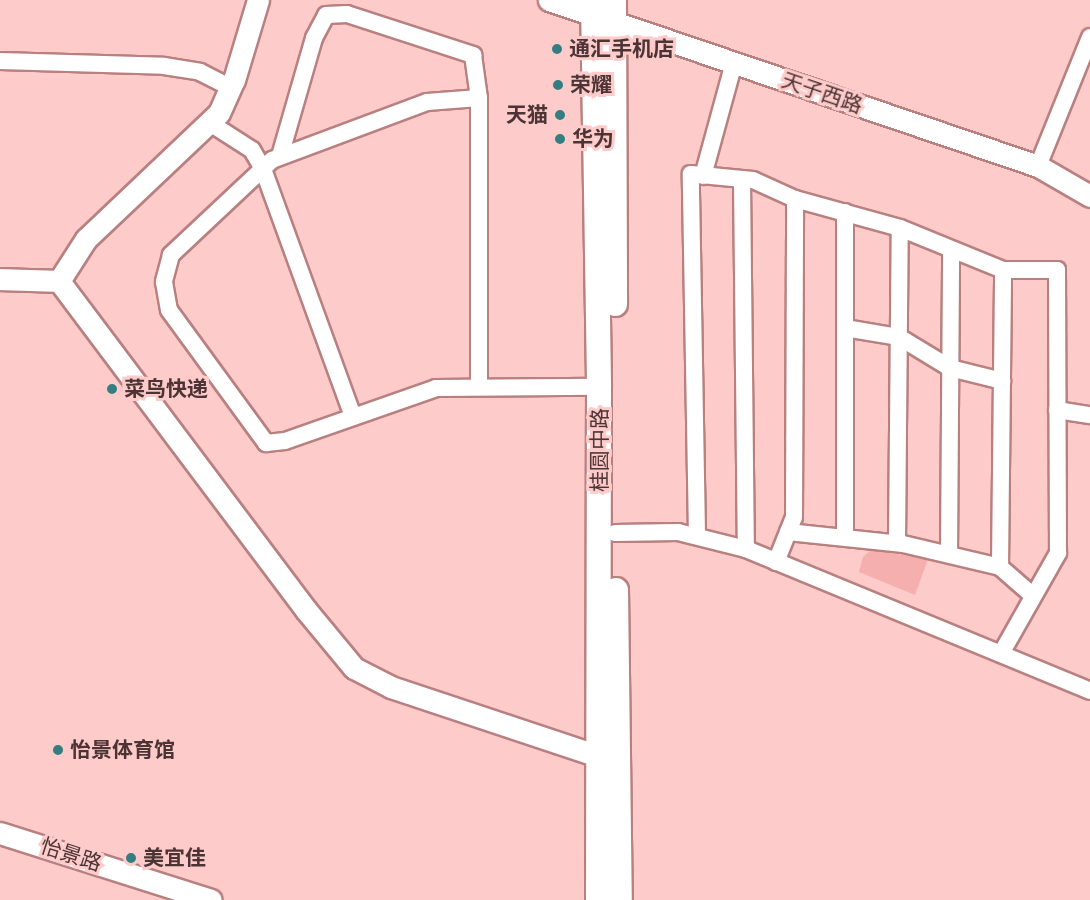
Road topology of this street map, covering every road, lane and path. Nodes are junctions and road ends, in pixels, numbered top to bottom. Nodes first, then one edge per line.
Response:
1 (258, 0) edge
2 (549, 0) edge
3 (604, 10) edge
4 (1090, 37) edge
5 (0, 61) edge
6 (734, 63) junction
7 (231, 87) junction
8 (479, 98) junction
9 (210, 123) junction
10 (280, 156) junction
11 (1038, 166) junction
12 (263, 169) junction
13 (703, 176) junction
14 (742, 180) junction
15 (1090, 196) edge
16 (795, 199) junction
17 (845, 212) junction
18 (900, 228) junction
19 (951, 250) junction
20 (1003, 270) junction
21 (0, 279) edge
22 (59, 281) junction
23 (845, 328) junction
24 (899, 337) junction
25 (950, 368) junction
26 (1002, 381) junction
27 (479, 387) junction
28 (600, 387) junction
29 (1058, 410) junction
30 (1090, 415) edge
31 (353, 416) junction
32 (788, 532) junction
33 (608, 533) junction
34 (697, 535) junction
35 (845, 537) junction
36 (897, 543) junction
37 (746, 549) junction
38 (949, 554) junction
39 (776, 562) junction
40 (1000, 567) junction
41 (1032, 595) junction
42 (1002, 652) junction
43 (1090, 691) edge
44 (599, 756) junction
45 (0, 833) edge
46 (212, 900) edge
47 (598, 900) edge
48 (620, 900) edge

1 - 7 street
2 - 3 street, 天子西路
3 - 6 street, 天子西路
3 - 28 main road, 桂圆中路
3 - 33 main road, 桂圆中路
4 - 11 street
5 - 7 street
6 - 11 street, 天子西路
6 - 13 street
7 - 9 street
8 - 10 street
8 - 10 street
8 - 27 street
9 - 12 street
9 - 22 street
10 - 12 street
11 - 15 street, 天子西路
12 - 31 street
12 - 31 street
13 - 14 street
13 - 34 street
14 - 16 street
14 - 37 street
16 - 17 street
16 - 32 street
17 - 18 street
17 - 23 street
18 - 19 street
18 - 24 street
19 - 20 street
19 - 25 street
20 - 26 street
20 - 29 street
21 - 22 street
22 - 44 street
23 - 24 street
23 - 35 street
24 - 25 street
24 - 36 street
25 - 26 street
25 - 38 street
26 - 40 street
27 - 28 street
27 - 31 street
28 - 33 main road, 桂圆中路
29 - 30 street
29 - 41 street
32 - 35 street
32 - 39 street
33 - 34 street
33 - 44 main road, 桂圆中路
33 - 48 main road, 桂圆中路
34 - 37 street
35 - 36 street
36 - 38 street
37 - 39 street
38 - 40 street
39 - 42 street
40 - 41 street
41 - 42 street
42 - 43 street
44 - 47 main road, 桂圆中路
45 - 46 street, 怡景路

